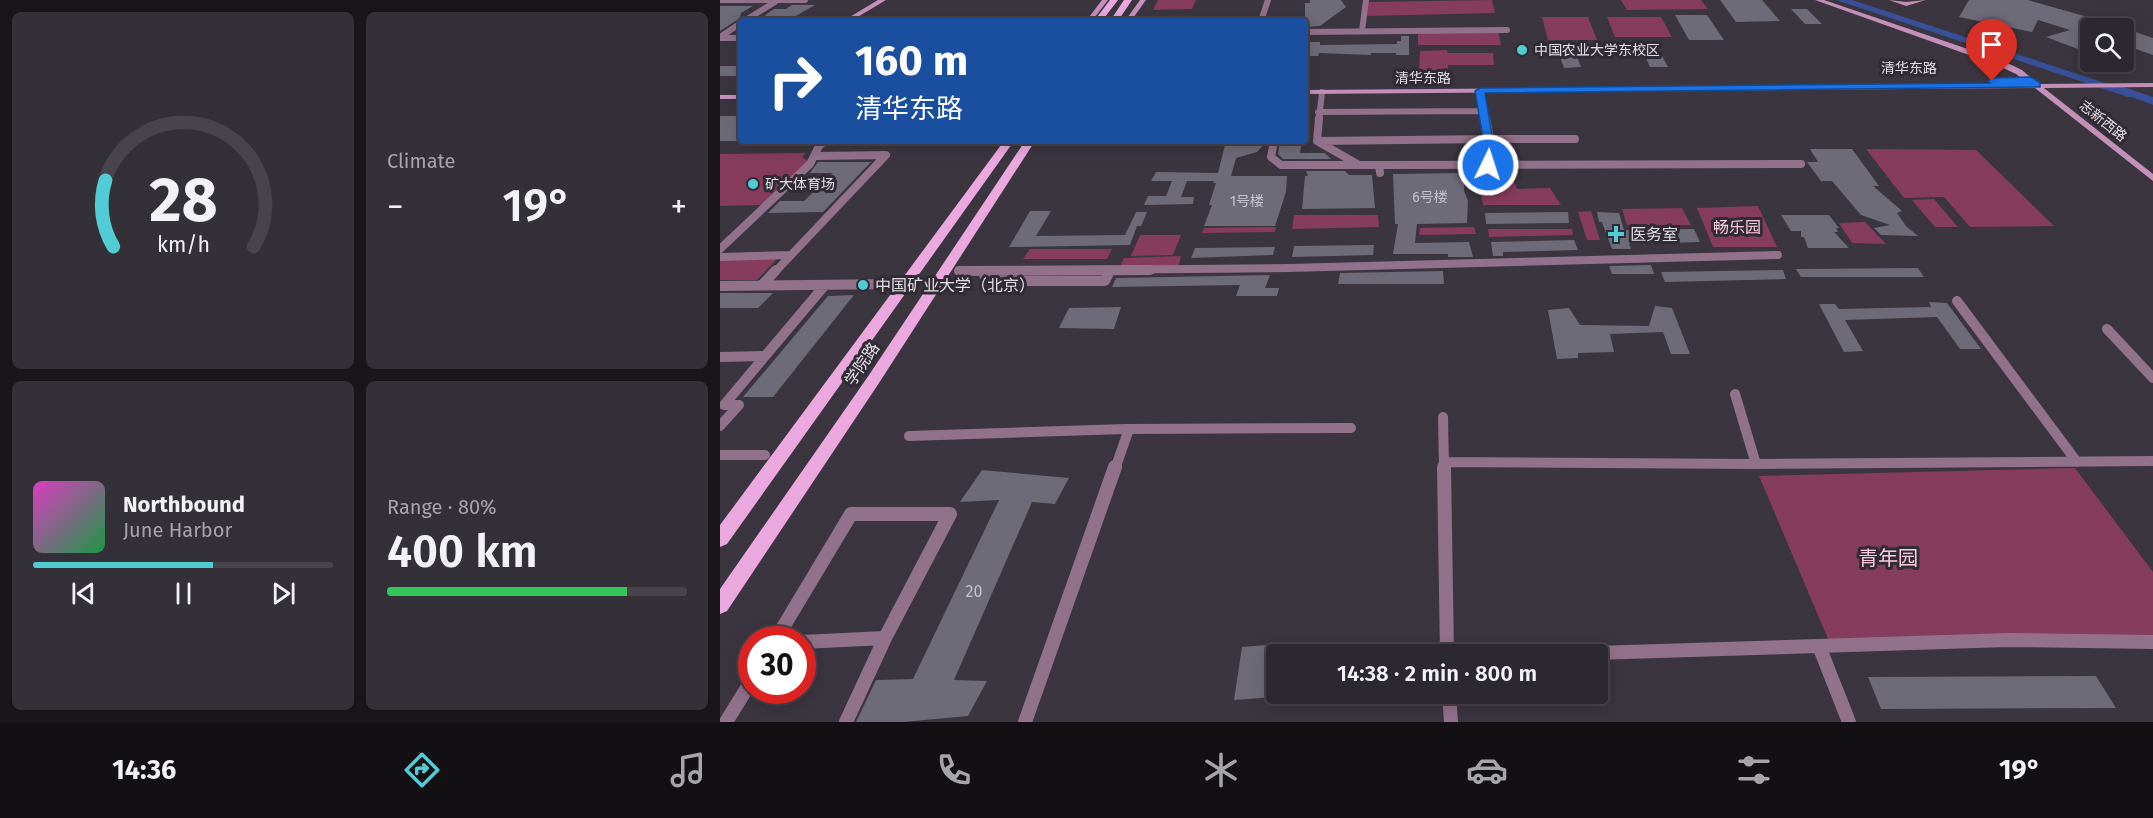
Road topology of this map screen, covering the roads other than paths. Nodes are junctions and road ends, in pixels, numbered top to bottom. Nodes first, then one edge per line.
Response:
1 (720, 0) edge
2 (778, 0) edge
3 (805, 0) edge
4 (883, 0) edge
5 (1105, 0) edge
6 (1113, 0) edge
7 (1128, 0) edge
8 (1143, 0) edge
9 (1268, 0) edge
10 (1366, 0) edge
11 (1818, 0) edge
12 (1892, 0) edge
13 (1923, 0) edge
14 (749, 18) edge
15 (851, 18) edge
16 (1091, 18) edge
17 (1100, 18) edge
18 (1116, 18) edge
19 (1130, 18) edge
20 (1262, 18) edge
21 (738, 25) edge
22 (1507, 30) dead end
23 (1362, 31) junction
24 (1308, 32) edge
25 (720, 37) edge
26 (738, 38) edge
27 (2153, 79) edge
28 (2034, 82) junction
29 (1786, 85) junction
30 (2153, 85) edge
31 (1308, 87) edge
32 (720, 90) edge
33 (738, 91) edge
34 (1480, 91) junction
35 (1308, 92) edge
36 (1322, 92) junction
37 (720, 97) edge
38 (736, 97) edge
39 (1484, 111) junction
40 (1318, 112) junction
41 (1490, 139) junction
42 (1575, 139) dead end
43 (1317, 141) junction
44 (821, 144) edge
45 (1007, 144) edge
46 (1028, 144) edge
47 (1273, 144) edge
48 (815, 156) junction
49 (1801, 164) dead end
50 (1359, 165) junction
51 (1492, 165) junction
52 (2153, 178) edge
53 (965, 201) junction
54 (948, 215) dead end
55 (720, 249) edge
56 (790, 255) junction
57 (1778, 255) dead end
58 (720, 257) edge
59 (956, 275) joint
60 (897, 284) dead end
61 (762, 285) junction
62 (825, 285) junction
63 (720, 286) edge
64 (929, 295) junction
65 (1957, 300) dead end
66 (2107, 329) dead end
67 (765, 356) junction
68 (720, 357) edge
69 (2153, 378) edge
70 (1735, 394) dead end
71 (1443, 417) dead end
72 (720, 426) edge
73 (1352, 428) dead end
74 (1130, 429) junction
75 (909, 436) dead end
76 (720, 455) edge
77 (765, 455) dead end
78 (2153, 461) edge
79 (1444, 462) junction
80 (2077, 462) junction
81 (1756, 464) junction
82 (720, 539) edge
83 (720, 605) edge
84 (784, 626) edge
85 (885, 638) junction
86 (816, 641) edge
87 (2153, 642) edge
88 (1447, 644) edge
89 (1819, 646) junction
90 (1608, 653) edge
91 (738, 703) edge
92 (1450, 704) edge
93 (726, 722) edge
94 (846, 722) edge
95 (1025, 722) edge
96 (1451, 722) edge
97 (1849, 722) edge

1 - 2 street
2 - 3 street
2 - 14 street
4 - 15 main road
5 - 16 main road
6 - 17 main road
7 - 18 main road
8 - 19 main road
9 - 20 street
10 - 23 street
11 - 28 main road, 志新西路
12 - 13 main road
21 - 25 street
22 - 23 street
23 - 24 street
25 - 26 street
27 - 28 main road, 清华东路
28 - 29 main road, 清华东路
28 - 30 main road, 清华东路
28 - 52 main road, 志新西路
29 - 31 main road, 清华东路
29 - 34 main road, 清华东路
32 - 33 main road
34 - 36 main road, 清华东路
34 - 39 street
35 - 36 main road, 清华东路
36 - 40 street
37 - 38 main road
39 - 40 street
39 - 41 street
40 - 43 street
41 - 42 street
41 - 43 street
41 - 51 street
43 - 50 street
44 - 48 street
45 - 53 main road, 学院路
46 - 64 main road, 学院路
47 - 50 street
48 - 55 street
48 - 56 street
49 - 51 street
50 - 51 street
53 - 54 main road
53 - 82 main road, 学院路
56 - 58 street
56 - 61 street
57 - 59 street
59 - 64 main road
60 - 62 street
61 - 62 street
61 - 63 street
62 - 67 street
64 - 83 main road, 学院路
65 - 80 street
66 - 69 street
67 - 68 street
67 - 72 street
70 - 81 street
71 - 79 street
73 - 74 street
74 - 75 street
74 - 95 street
76 - 77 street
78 - 80 street
79 - 81 street
79 - 88 street
80 - 81 street
84 - 85 street
85 - 86 street
85 - 94 street
87 - 89 street
89 - 90 street
89 - 97 street
91 - 93 street
92 - 96 street

